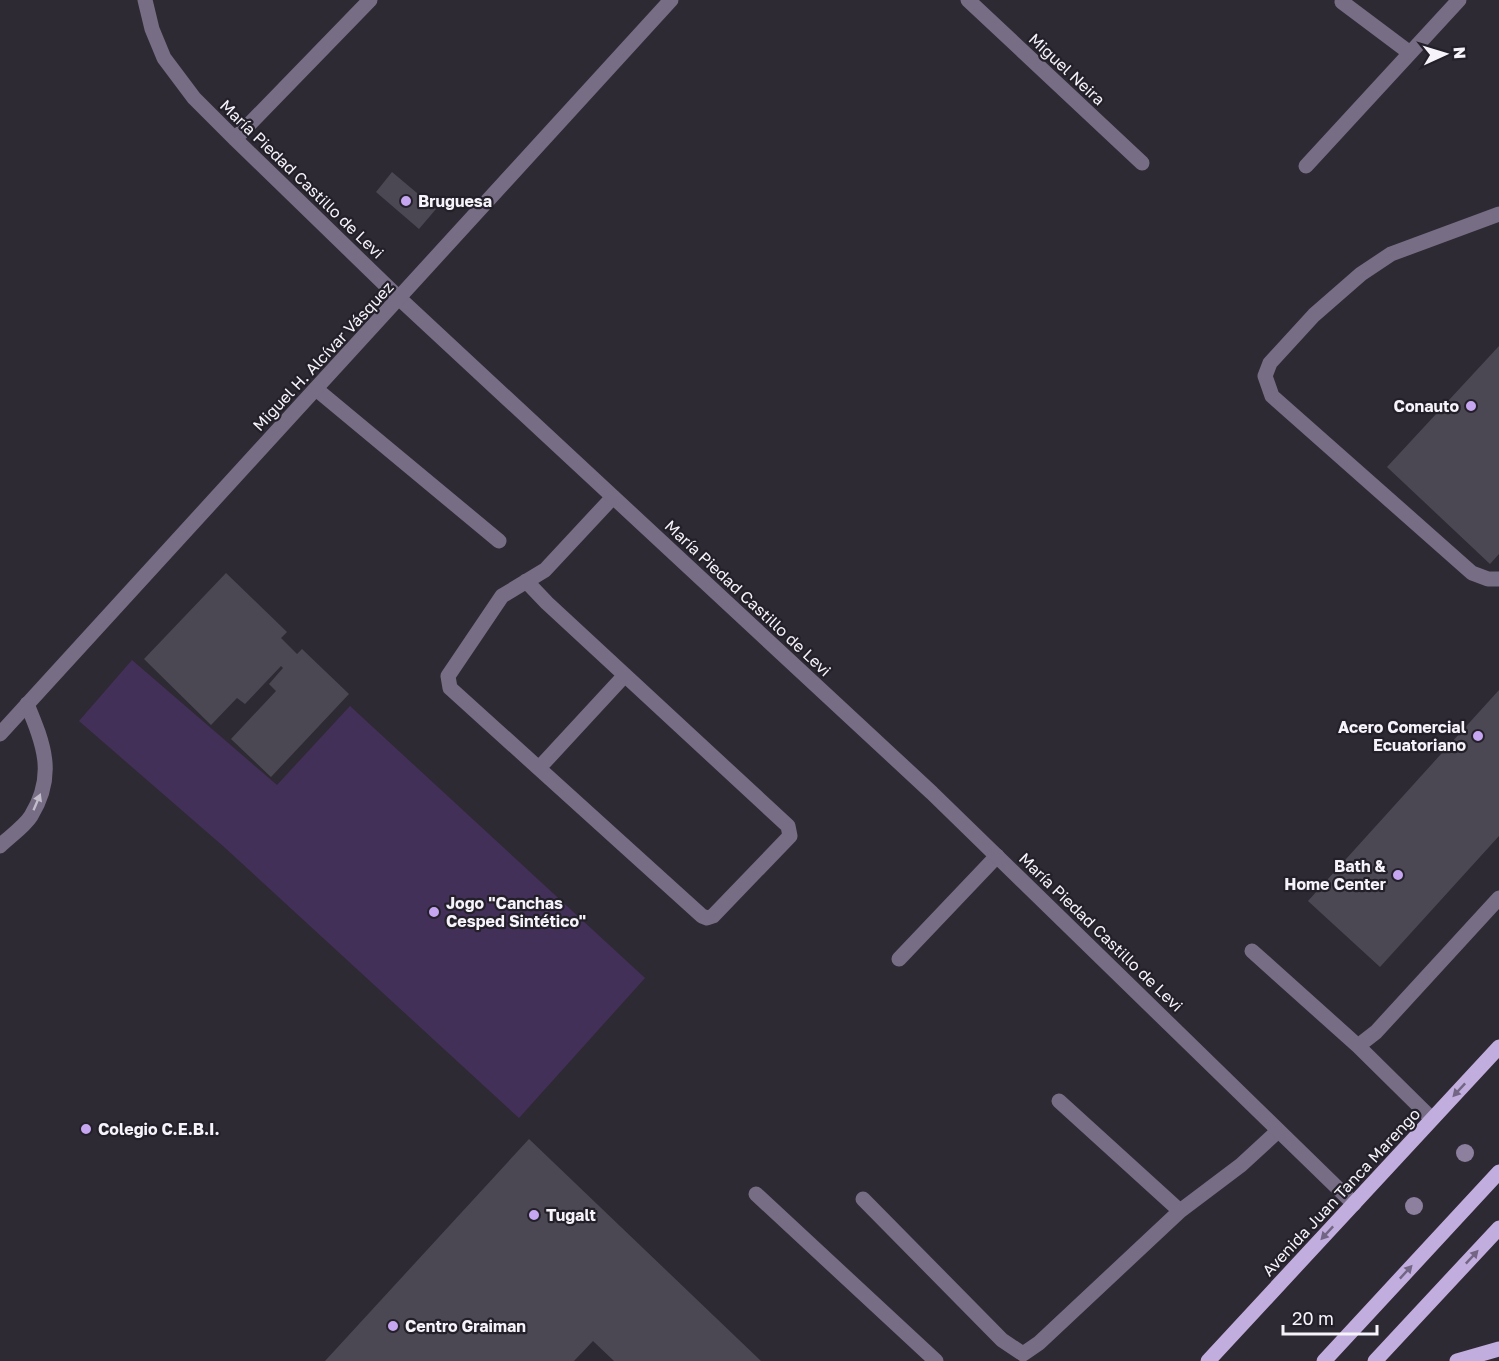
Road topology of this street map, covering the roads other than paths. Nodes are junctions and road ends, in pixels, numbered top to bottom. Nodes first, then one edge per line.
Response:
1 (145, 0) edge
2 (350, 0) edge
3 (370, 0) edge
4 (671, 0) edge
5 (968, 0) edge
6 (1459, 0) edge
7 (1342, 2) dead end
8 (350, 20) junction
9 (1410, 53) junction
10 (235, 139) junction
11 (1142, 163) dead end
12 (1306, 166) dead end
13 (1499, 214) edge
14 (400, 299) junction
15 (316, 389) junction
16 (613, 497) junction
17 (499, 541) dead end
18 (1499, 579) edge
19 (526, 581) junction
20 (625, 675) junction
21 (27, 704) junction
22 (0, 734) edge
23 (539, 768) junction
24 (0, 846) edge
25 (997, 856) junction
26 (1499, 898) edge
27 (1252, 951) dead end
28 (899, 959) dead end
29 (1359, 1046) junction
30 (1499, 1047) edge
31 (1059, 1101) dead end
32 (1432, 1119) junction
33 (1278, 1131) junction
34 (1499, 1172) edge
35 (756, 1194) dead end
36 (863, 1199) dead end
37 (1354, 1204) junction
38 (1180, 1211) junction
39 (1499, 1228) edge
40 (1499, 1349) edge
41 (936, 1361) edge
42 (1208, 1361) edge
43 (1323, 1361) edge
44 (1375, 1361) edge
45 (1458, 1361) edge

1 - 10 street, María Piedad Castillo de Levi
2 - 8 street
3 - 8 street
4 - 14 street, Miguel H. Alcívar Vásquez
5 - 11 street, Miguel Neira
6 - 9 street
7 - 9 street
8 - 10 street
9 - 12 street
10 - 14 street, María Piedad Castillo de Levi
13 - 18 street
14 - 15 street, Miguel H. Alcívar Vásquez
14 - 16 street, María Piedad Castillo de Levi
15 - 17 street
15 - 21 street, Miguel H. Alcívar Vásquez
16 - 19 street
16 - 25 street, María Piedad Castillo de Levi
19 - 20 street
19 - 23 street
20 - 23 street
20 - 23 street
21 - 22 street, Miguel H. Alcívar Vásquez
24 -> 21 street
25 - 28 street
25 - 33 street, María Piedad Castillo de Levi
26 - 29 street
27 - 29 street
29 - 32 street
30 -> 32 main road, Avenida Juan Tanca Marengo
31 - 38 street
32 - 37 main road, Avenida Juan Tanca Marengo
33 - 37 street, María Piedad Castillo de Levi
33 - 38 street
43 -> 34 main road
35 - 41 street
36 - 38 street
37 -> 42 main road, Avenida Juan Tanca Marengo
44 -> 39 main road
40 - 45 main road

